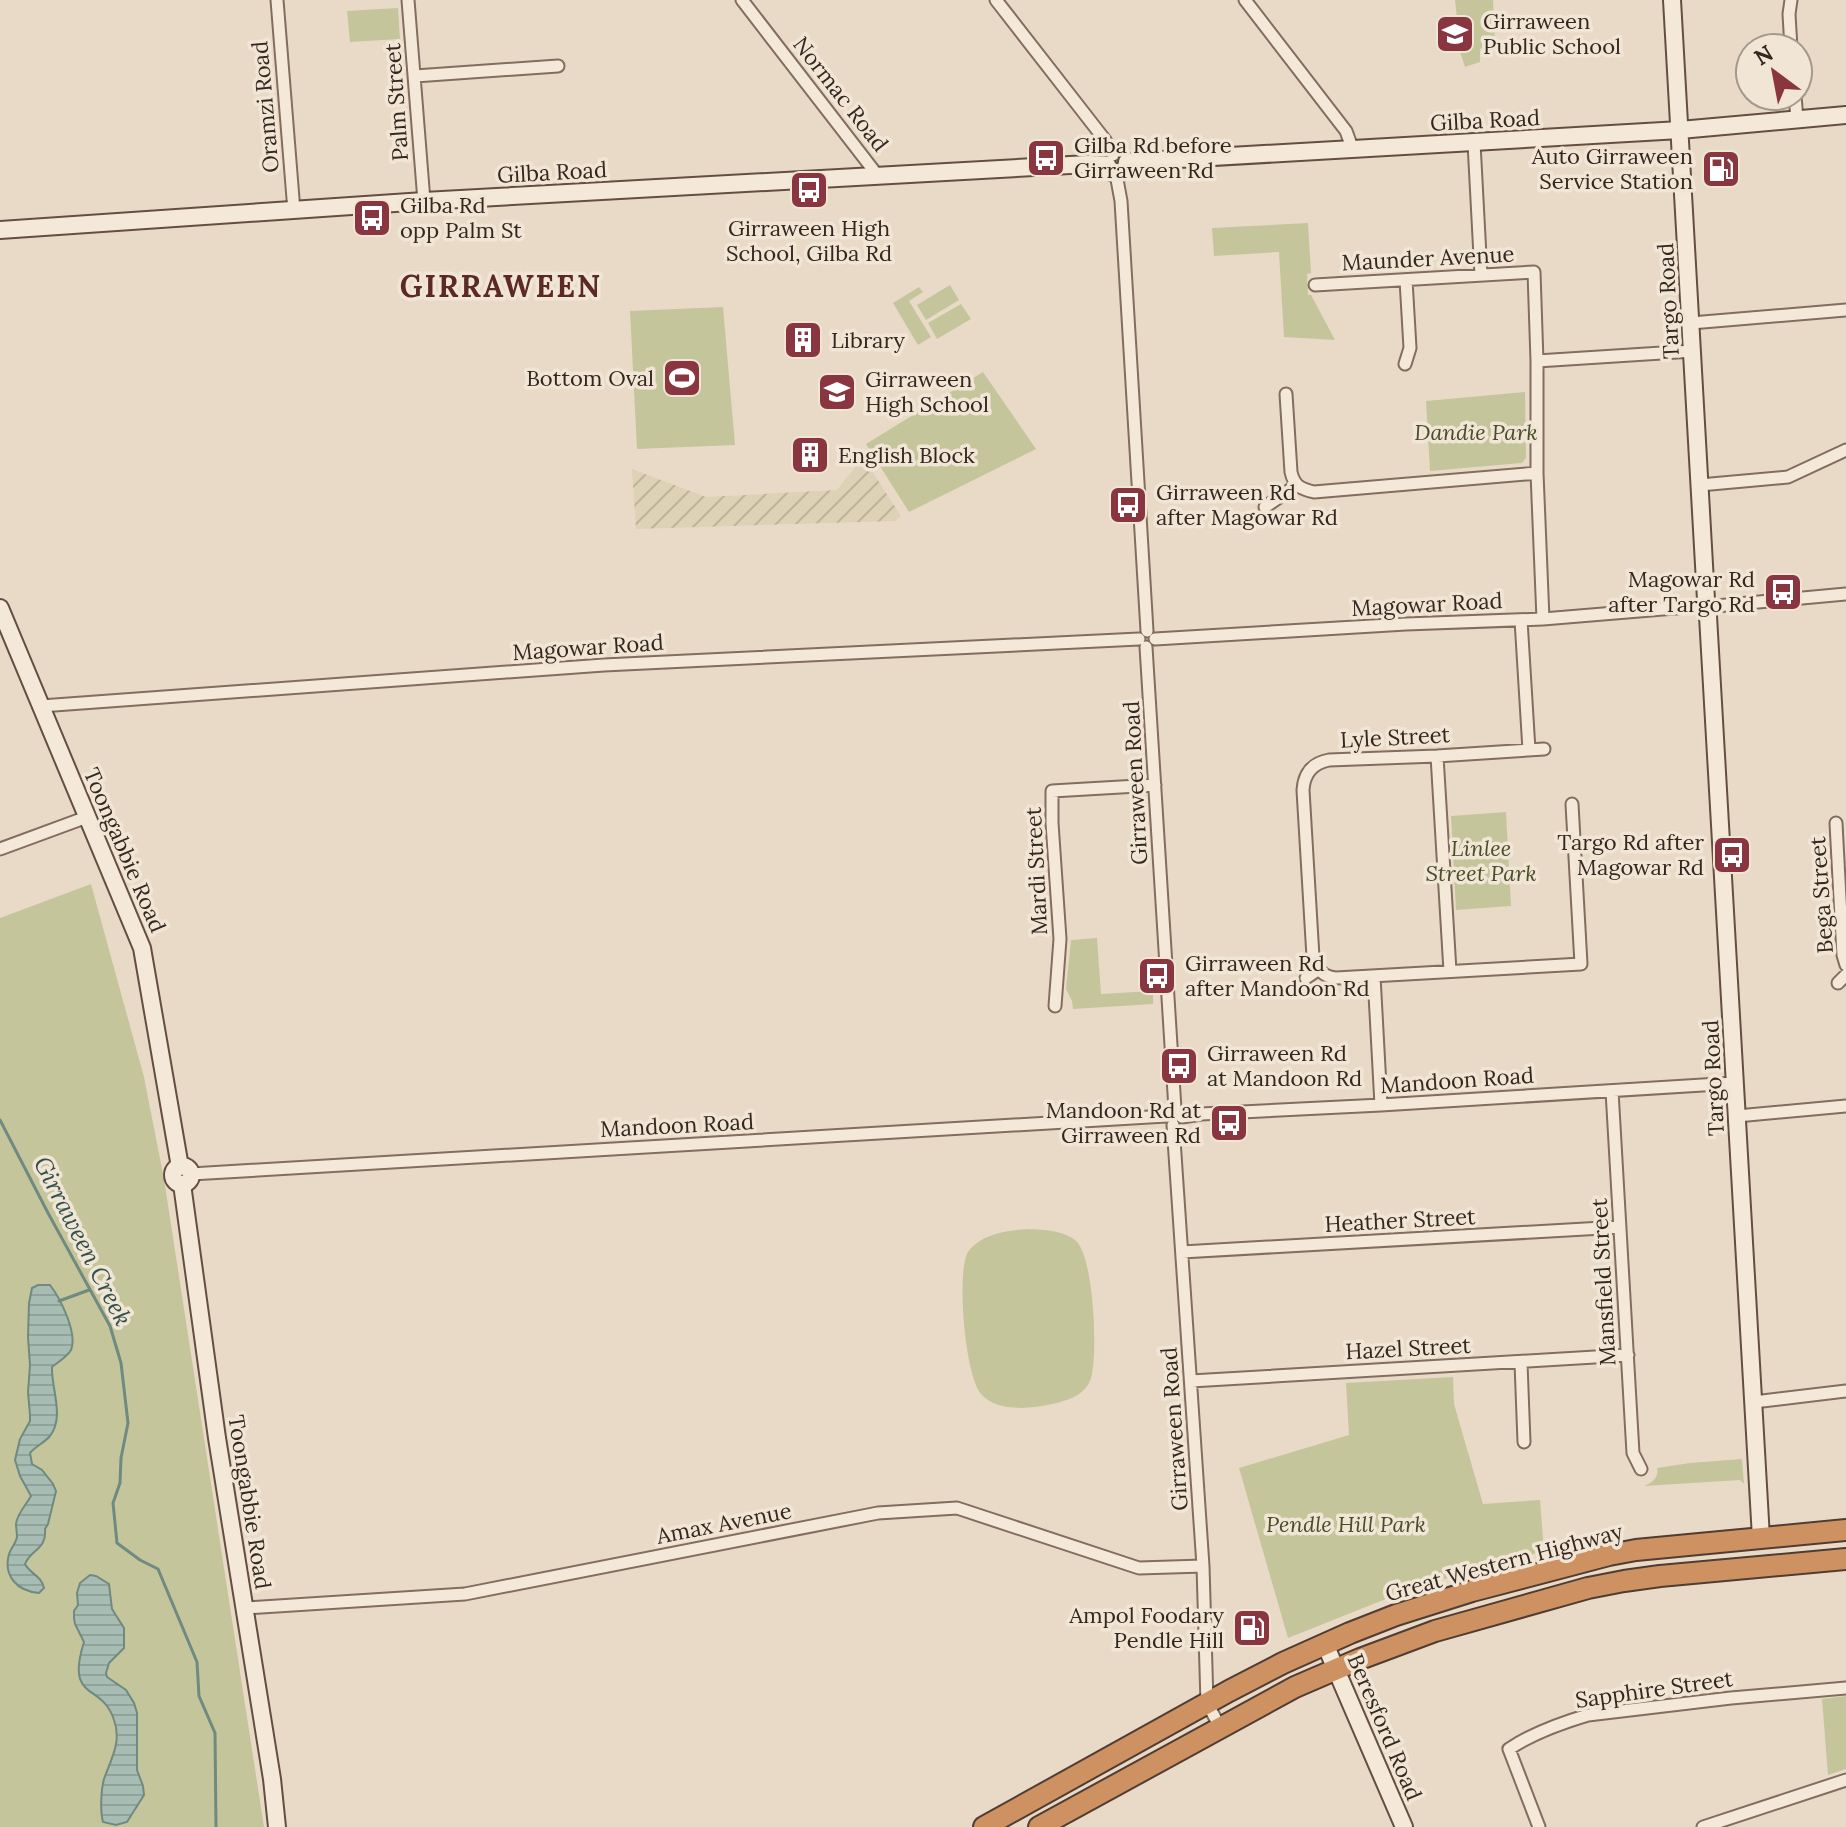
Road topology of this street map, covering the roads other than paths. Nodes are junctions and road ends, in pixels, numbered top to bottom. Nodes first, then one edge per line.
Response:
1 (277, 0) edge
2 (408, 0) edge
3 (742, 0) edge
4 (996, 0) edge
5 (1245, 0) edge
6 (1672, 0) edge
7 (1791, 0) edge
8 (1790, 32) edge
9 (558, 66) dead end
10 (415, 76) junction
11 (1796, 112) edge
12 (1846, 115) edge
13 (1797, 119) junction
14 (1680, 130) junction
15 (1474, 143) junction
16 (1351, 149) junction
17 (1116, 164) junction
18 (878, 176) junction
19 (424, 201) junction
20 (294, 211) junction
21 (0, 230) edge
22 (1481, 275) junction
23 (1406, 280) junction
24 (1315, 285) dead end
25 (1846, 310) edge
26 (1691, 323) junction
27 (1693, 351) junction
28 (1537, 361) junction
29 (1405, 364) dead end
30 (1286, 394) dead end
31 (1846, 450) edge
32 (1537, 473) junction
33 (1297, 485) junction
34 (1700, 485) junction
35 (1265, 507) dead end
36 (1846, 594) edge
37 (0, 608) edge
38 (1708, 608) junction
39 (1543, 619) junction
40 (1521, 620) junction
41 (1147, 639) junction
42 (41, 706) junction
43 (1544, 749) dead end
44 (1529, 750) junction
45 (1437, 756) junction
46 (1155, 785) junction
47 (1572, 804) dead end
48 (87, 817) junction
49 (1836, 823) dead end
50 (0, 849) edge
51 (1846, 965) edge
52 (1319, 969) junction
53 (1450, 971) junction
54 (1374, 976) junction
55 (1306, 978) dead end
56 (1055, 1006) dead end
57 (1735, 1083) junction
58 (1612, 1091) junction
59 (1381, 1105) junction
60 (1846, 1106) edge
61 (1737, 1116) junction
62 (1174, 1117) junction
63 (184, 1175) junction
64 (1620, 1227) junction
65 (1182, 1252) junction
66 (1628, 1355) junction
67 (1521, 1363) junction
68 (1191, 1381) junction
69 (1846, 1391) edge
70 (1754, 1402) junction
71 (1524, 1442) dead end
72 (1641, 1469) dead end
73 (1846, 1530) edge
74 (1761, 1538) junction
75 (1846, 1559) edge
76 (1203, 1566) junction
77 (245, 1608) junction
78 (1325, 1644) junction
79 (1336, 1669) junction
80 (1846, 1688) edge
81 (1207, 1703) junction
82 (1220, 1727) junction
83 (1846, 1780) edge
84 (277, 1827) edge
85 (984, 1827) edge
86 (1039, 1827) edge
87 (1404, 1827) edge
88 (1539, 1827) edge
89 (1703, 1827) edge

1 - 20 street, Oramzi Road
2 - 10 street, Palm Street
3 - 18 street, Normac Road
4 - 17 street, Girraween Road
5 - 16 street
6 - 14 street, Targo Road
7 - 8 street
9 - 10 street
10 - 19 street, Palm Street
11 - 13 street
12 - 13 street, Gilba Road
13 - 14 street, Gilba Road
14 - 15 street, Gilba Road
14 - 26 street, Targo Road
15 - 16 street, Gilba Road
15 - 22 street
16 - 17 street, Gilba Road
17 - 18 street, Gilba Road
17 - 41 street, Girraween Road
18 - 19 street, Gilba Road
19 - 20 street, Gilba Road
20 - 21 street, Gilba Road
22 - 23 street, Maunder Avenue
22 - 28 street, Maunder Avenue
23 - 24 street, Maunder Avenue
23 - 29 street
25 - 26 street
26 - 27 street, Targo Road
27 - 28 street
27 - 34 street, Targo Road
28 - 32 street, Maunder Avenue
30 - 33 street
31 - 34 street
32 - 33 street
32 - 39 street, Maunder Avenue
33 - 35 street
34 - 38 street, Targo Road
36 - 38 street, Magowar Road
37 - 42 street, Toongabbie Road
38 - 39 street, Magowar Road
38 - 57 street, Targo Road
39 - 40 street, Magowar Road
40 - 41 street, Magowar Road
40 - 44 street
41 - 42 street, Magowar Road
41 - 46 street, Girraween Road
42 - 48 street, Toongabbie Road
43 - 44 street, Lyle Street
44 - 45 street, Lyle Street
45 - 52 street, Lyle Street
45 - 53 street
46 - 56 street, Mardi Street
46 - 62 street, Girraween Road
47 - 53 street
48 - 50 street
48 - 63 street, Toongabbie Road
49 - 51 street, Bega Street
52 - 54 street
52 - 55 street
53 - 54 street
54 - 59 street
57 - 58 street, Mandoon Road
57 - 61 street, Targo Road
58 - 59 street, Mandoon Road
58 - 64 street, Mansfield Street
59 - 62 street, Mandoon Road
60 - 61 street
61 - 70 street, Targo Road
62 - 63 street, Mandoon Road
62 - 65 street, Girraween Road
63 - 77 street, Toongabbie Road
64 - 65 street, Heather Street
64 - 66 street, Mansfield Street
65 - 68 street, Girraween Road
66 - 67 street, Hazel Street
66 - 72 street, Mansfield Street
67 - 68 street, Hazel Street
67 - 71 street
68 - 76 street, Girraween Road
69 - 70 street
70 - 74 street, Targo Road
73 - 74 highway, Great Western Highway
74 - 78 highway, Great Western Highway
75 - 79 highway
76 - 77 street, Amax Avenue
76 - 81 street, Girraween Road
77 - 84 street, Toongabbie Road
78 - 79 street, Beresford Road
78 - 81 highway, Great Western Highway
79 - 82 highway
79 - 87 street, Beresford Road
80 - 88 street, Sapphire Street
81 - 82 street, Girraween Road
81 - 85 highway, Great Western Highway
82 - 86 highway
83 - 89 street

